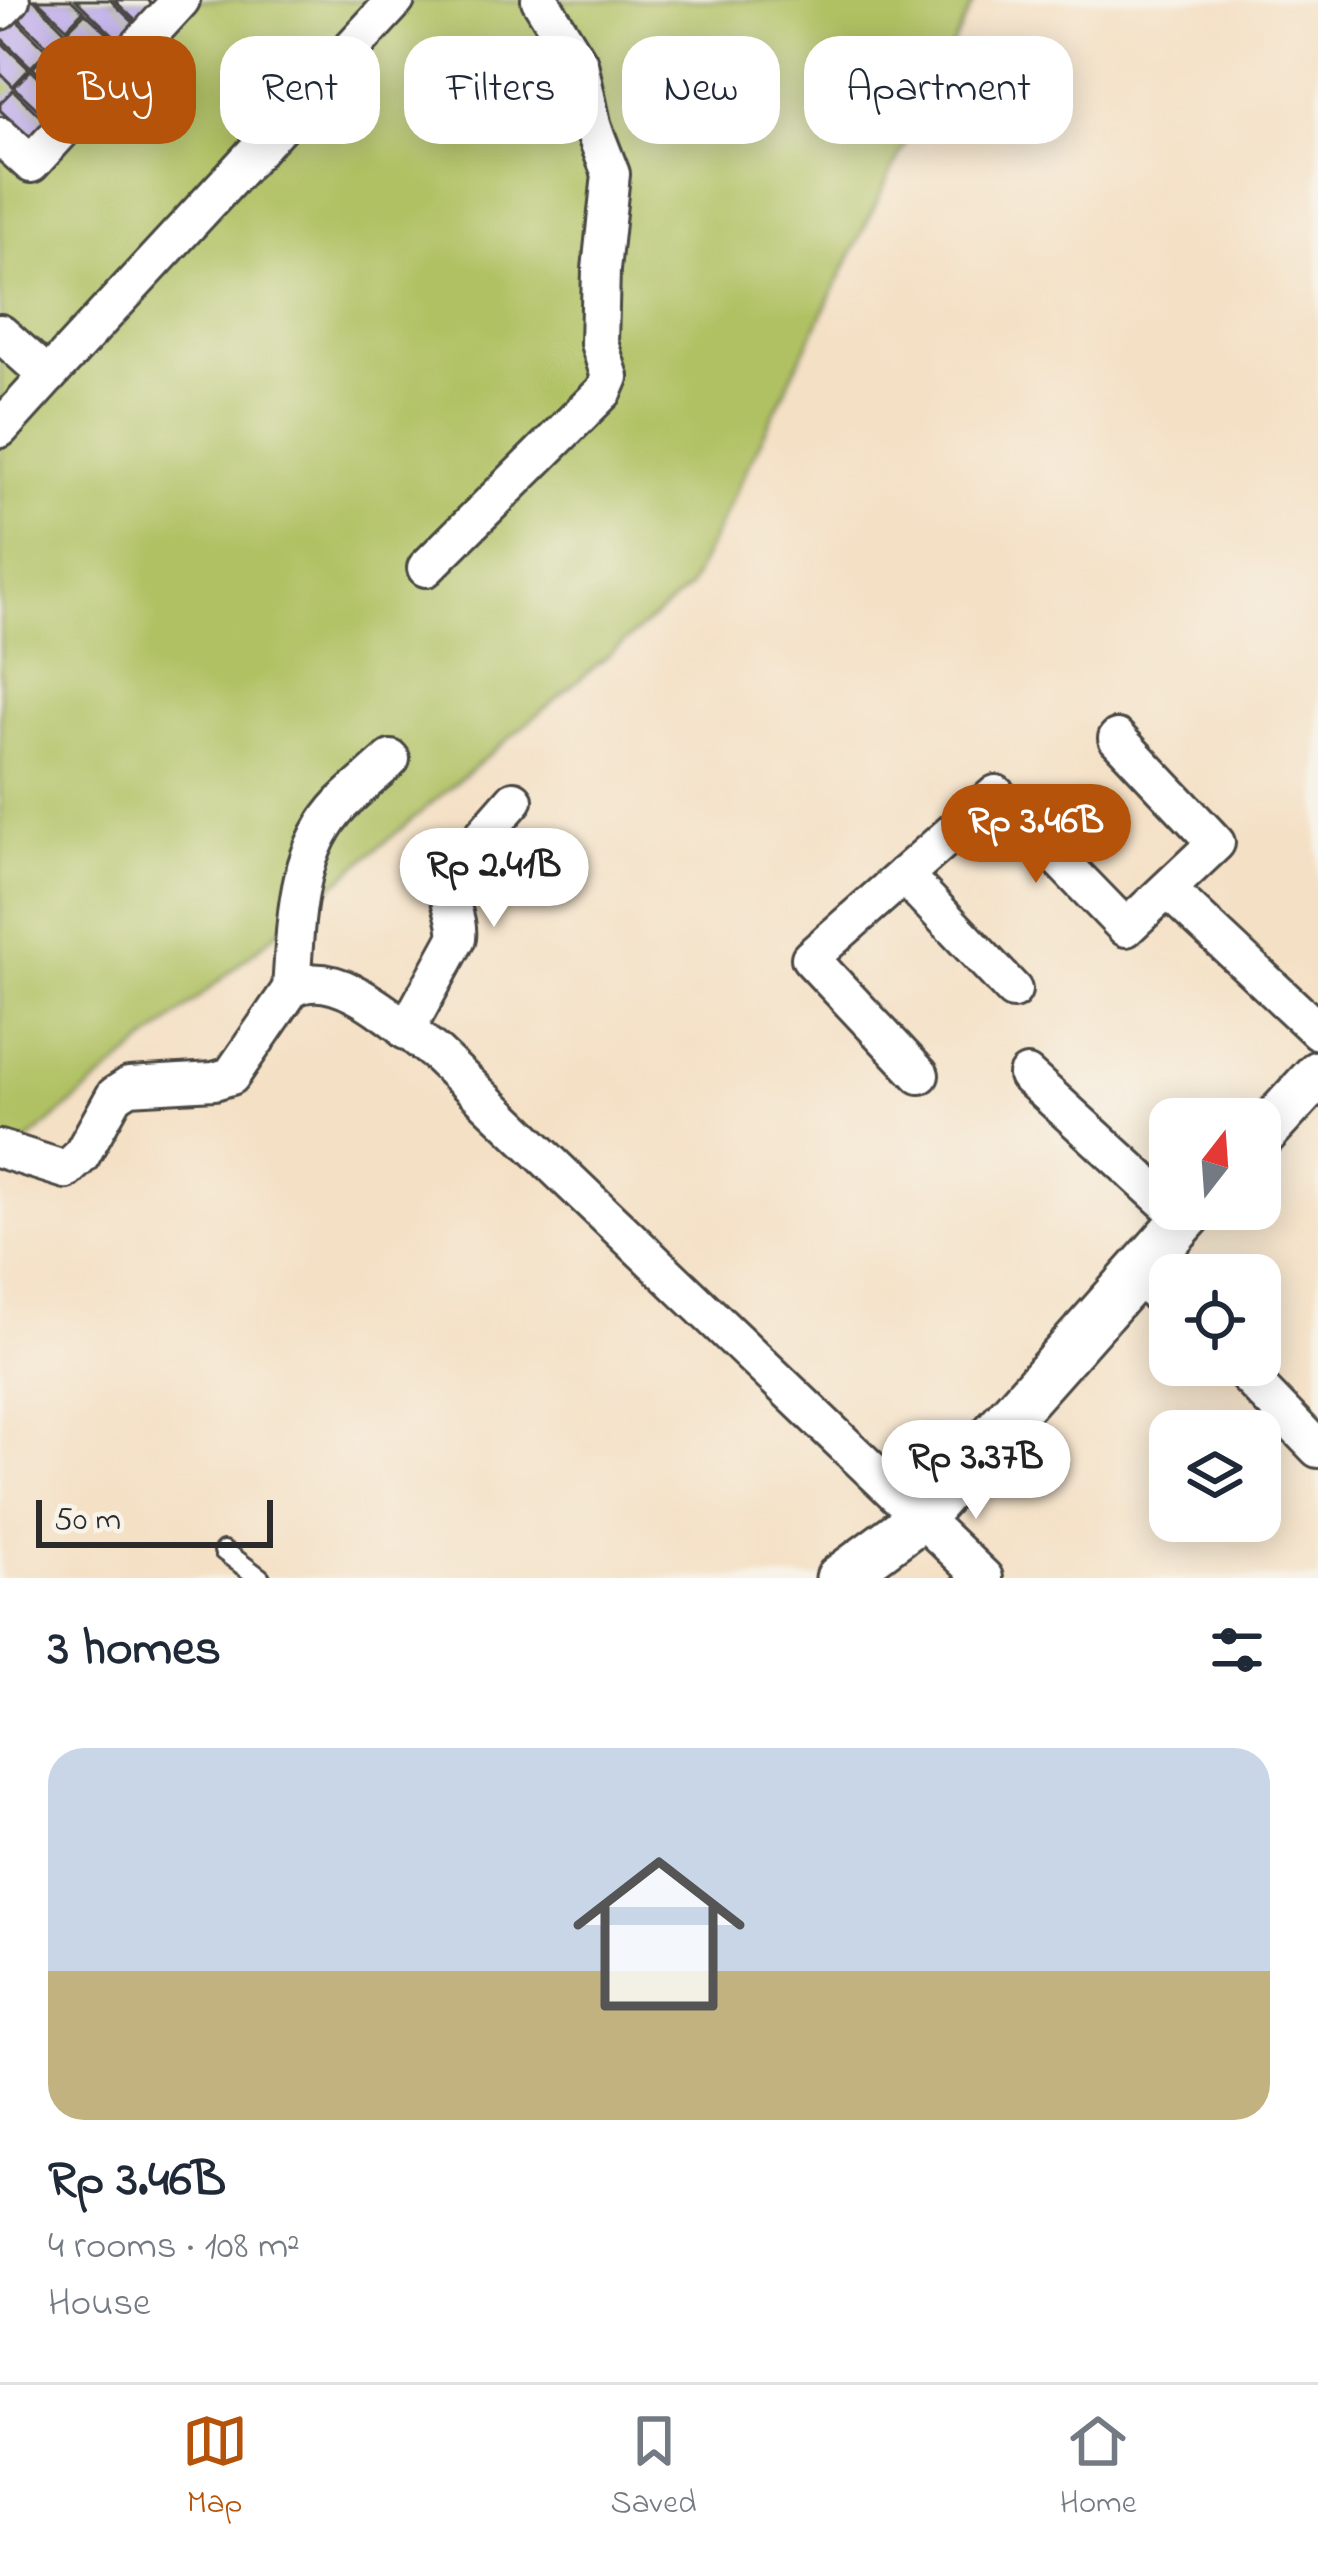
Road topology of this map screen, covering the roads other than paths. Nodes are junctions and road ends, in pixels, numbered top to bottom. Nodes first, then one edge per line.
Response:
1 (10, 0) edge
2 (181, 0) edge
3 (396, 0) edge
4 (541, 0) edge
5 (0, 11) edge
6 (0, 136) edge
7 (0, 333) edge
8 (48, 376) junction
9 (0, 429) edge
10 (426, 568) dead end
11 (1117, 738) dead end
12 (391, 759) dead end
13 (514, 800) dead end
14 (904, 875) junction
15 (1169, 891) junction
16 (291, 989) junction
17 (1013, 990) dead end
18 (406, 1031) junction
19 (1318, 1031) edge
20 (1318, 1074) edge
21 (920, 1075) dead end
22 (1027, 1075) dead end
23 (1281, 1114) edge
24 (0, 1149) edge
25 (1149, 1183) edge
26 (1149, 1294) edge
27 (1257, 1386) edge
28 (1318, 1449) edge
29 (919, 1519) junction
30 (224, 1551) dead end
31 (260, 1578) edge
32 (839, 1578) edge
33 (984, 1578) edge

1 - 5 street
2 - 6 street
3 - 8 street
4 - 10 street
7 - 8 street
8 - 9 street
11 - 15 street
12 - 16 street
13 - 18 street
14 - 15 street
14 - 17 street
14 - 21 street
15 - 19 street
16 - 18 street
16 - 24 street
18 - 29 street
20 - 23 street
22 - 25 street
26 - 29 street
27 - 28 street
29 - 32 street
29 - 33 street
30 - 31 lane

